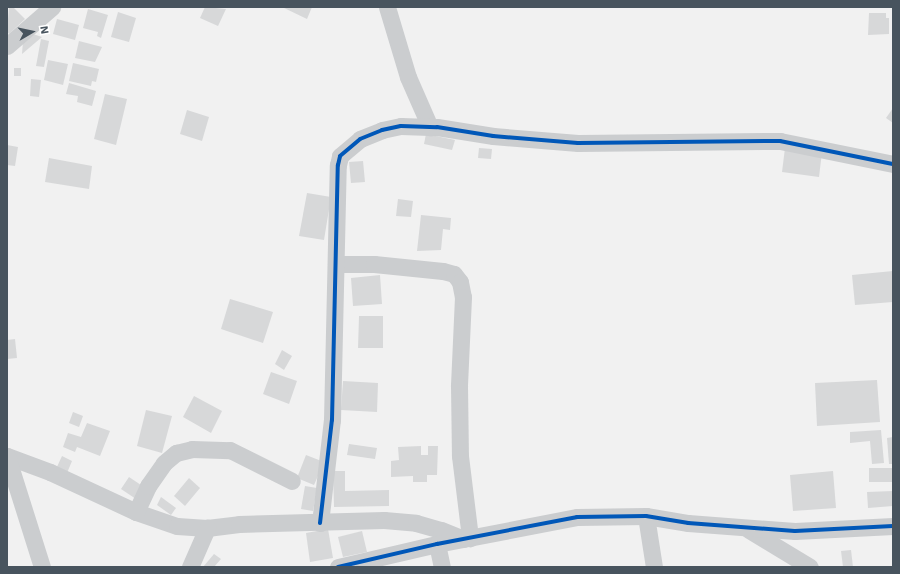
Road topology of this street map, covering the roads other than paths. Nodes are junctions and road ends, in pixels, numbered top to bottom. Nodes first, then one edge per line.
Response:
1 (52, 7) edge
2 (387, 7) edge
3 (7, 46) edge
4 (430, 127) junction
5 (893, 164) edge
6 (336, 264) junction
7 (7, 456) edge
8 (292, 481) dead end
9 (136, 512) junction
10 (646, 516) junction
11 (320, 523) junction
12 (893, 526) edge
13 (207, 528) junction
14 (746, 528) junction
15 (466, 539) junction
16 (437, 544) junction
17 (42, 567) edge
18 (190, 567) edge
19 (338, 567) edge
20 (442, 567) edge
21 (654, 567) edge
22 (810, 567) edge

1 - 3 street
2 - 4 street
4 - 5 street
4 - 6 street
6 - 11 street
6 - 15 street
7 - 9 street
7 - 17 street
8 - 9 street
9 - 13 street
10 - 14 street
10 - 15 street
10 - 21 street
11 - 13 street
11 - 15 street
12 - 14 street
13 - 18 street
14 - 22 street
15 - 16 street
16 - 19 street
16 - 20 street

